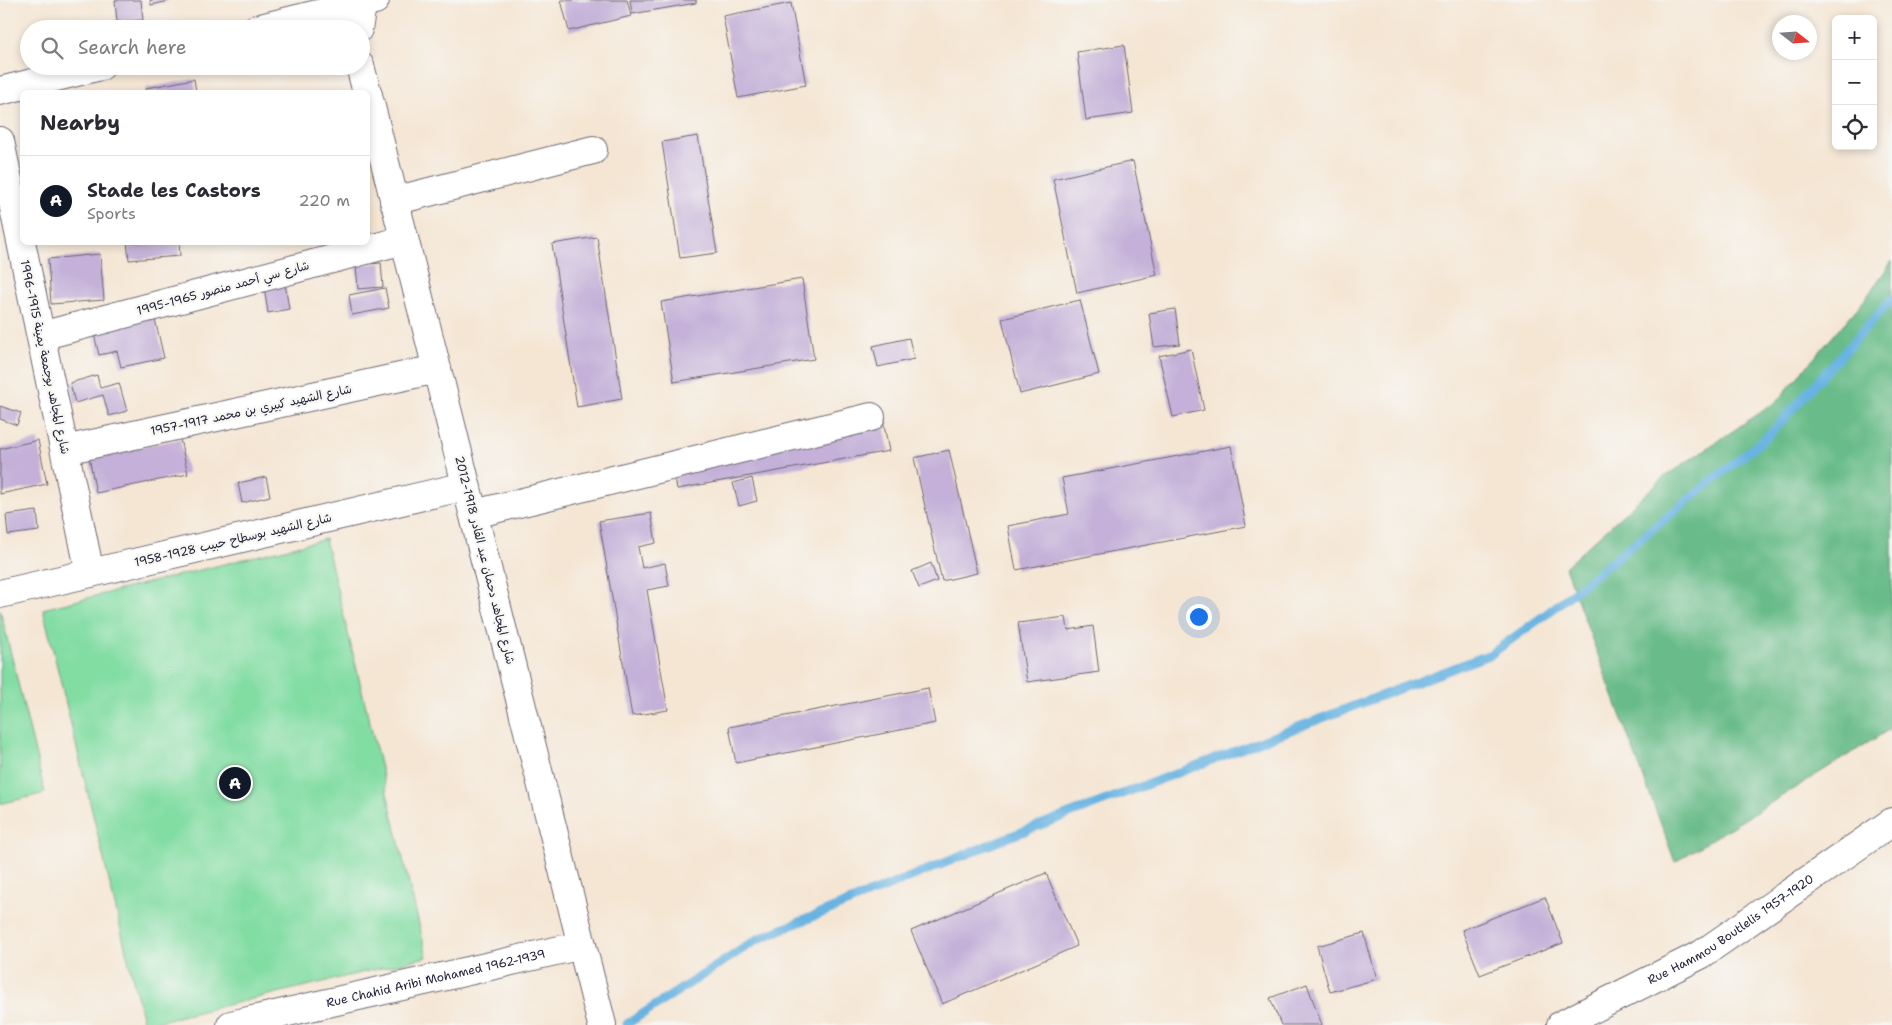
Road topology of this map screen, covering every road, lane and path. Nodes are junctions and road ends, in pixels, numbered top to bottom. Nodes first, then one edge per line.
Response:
1 (365, 8) edge
2 (303, 20) edge
3 (65, 75) edge
4 (362, 75) edge
5 (366, 90) edge
6 (0, 91) edge
7 (370, 115) edge
8 (372, 129) edge
9 (0, 141) edge
10 (593, 150) dead end
11 (394, 201) junction
12 (19, 210) edge
13 (404, 240) junction
14 (25, 245) edge
15 (41, 336) junction
16 (437, 369) junction
17 (872, 417) dead end
18 (65, 450) junction
19 (466, 486) junction
20 (474, 514) junction
21 (90, 573) junction
22 (0, 594) edge
23 (1892, 822) edge
24 (582, 945) junction
25 (1598, 1015) edge
26 (232, 1025) edge
27 (602, 1025) edge
28 (1561, 1025) edge

1 - 2 street
3 - 6 street
4 - 5 street, شارع المجاهد دحمان عبد القادر 1918-2012
7 - 8 street, شارع المجاهد دحمان عبد القادر 1918-2012
8 - 11 street, شارع المجاهد دحمان عبد القادر 1918-2012
9 - 12 street, شارع المجاهد بوجمعة يمينة 1915-1996
10 - 11 street
11 - 13 street, شارع المجاهد دحمان عبد القادر 1918-2012
13 - 15 street, شارع سي أحمد منصور 1965-1995
13 - 16 street, شارع المجاهد دحمان عبد القادر 1918-2012
14 - 15 street, شارع المجاهد بوجمعة يمينة 1915-1996
15 - 18 street, شارع المجاهد بوجمعة يمينة 1915-1996
16 - 18 street, شارع الشهيد كبيري بن محمد 1917-1957
16 - 19 street, شارع المجاهد دحمان عبد القادر 1918-2012
17 - 20 street
18 - 21 street, شارع المجاهد بوجمعة يمينة 1915-1996
19 - 20 street, شارع المجاهد دحمان عبد القادر 1918-2012
19 - 21 street, شارع الشهيد بوسطاح حبيب 1928-1958
20 - 24 street, شارع المجاهد دحمان عبد القادر 1918-2012
21 - 22 street, شارع الشهيد بوسطاح حبيب 1928-1958
23 - 25 street, Rue Hammou Boutlelis 1957-1920
24 - 26 street, Rue Chahid Aribi Mohamed 1962-1939
24 - 27 street, شارع المجاهد دحمان عبد القادر 1918-2012
25 - 28 street, Rue Hammou Boutlelis 1957-1920

